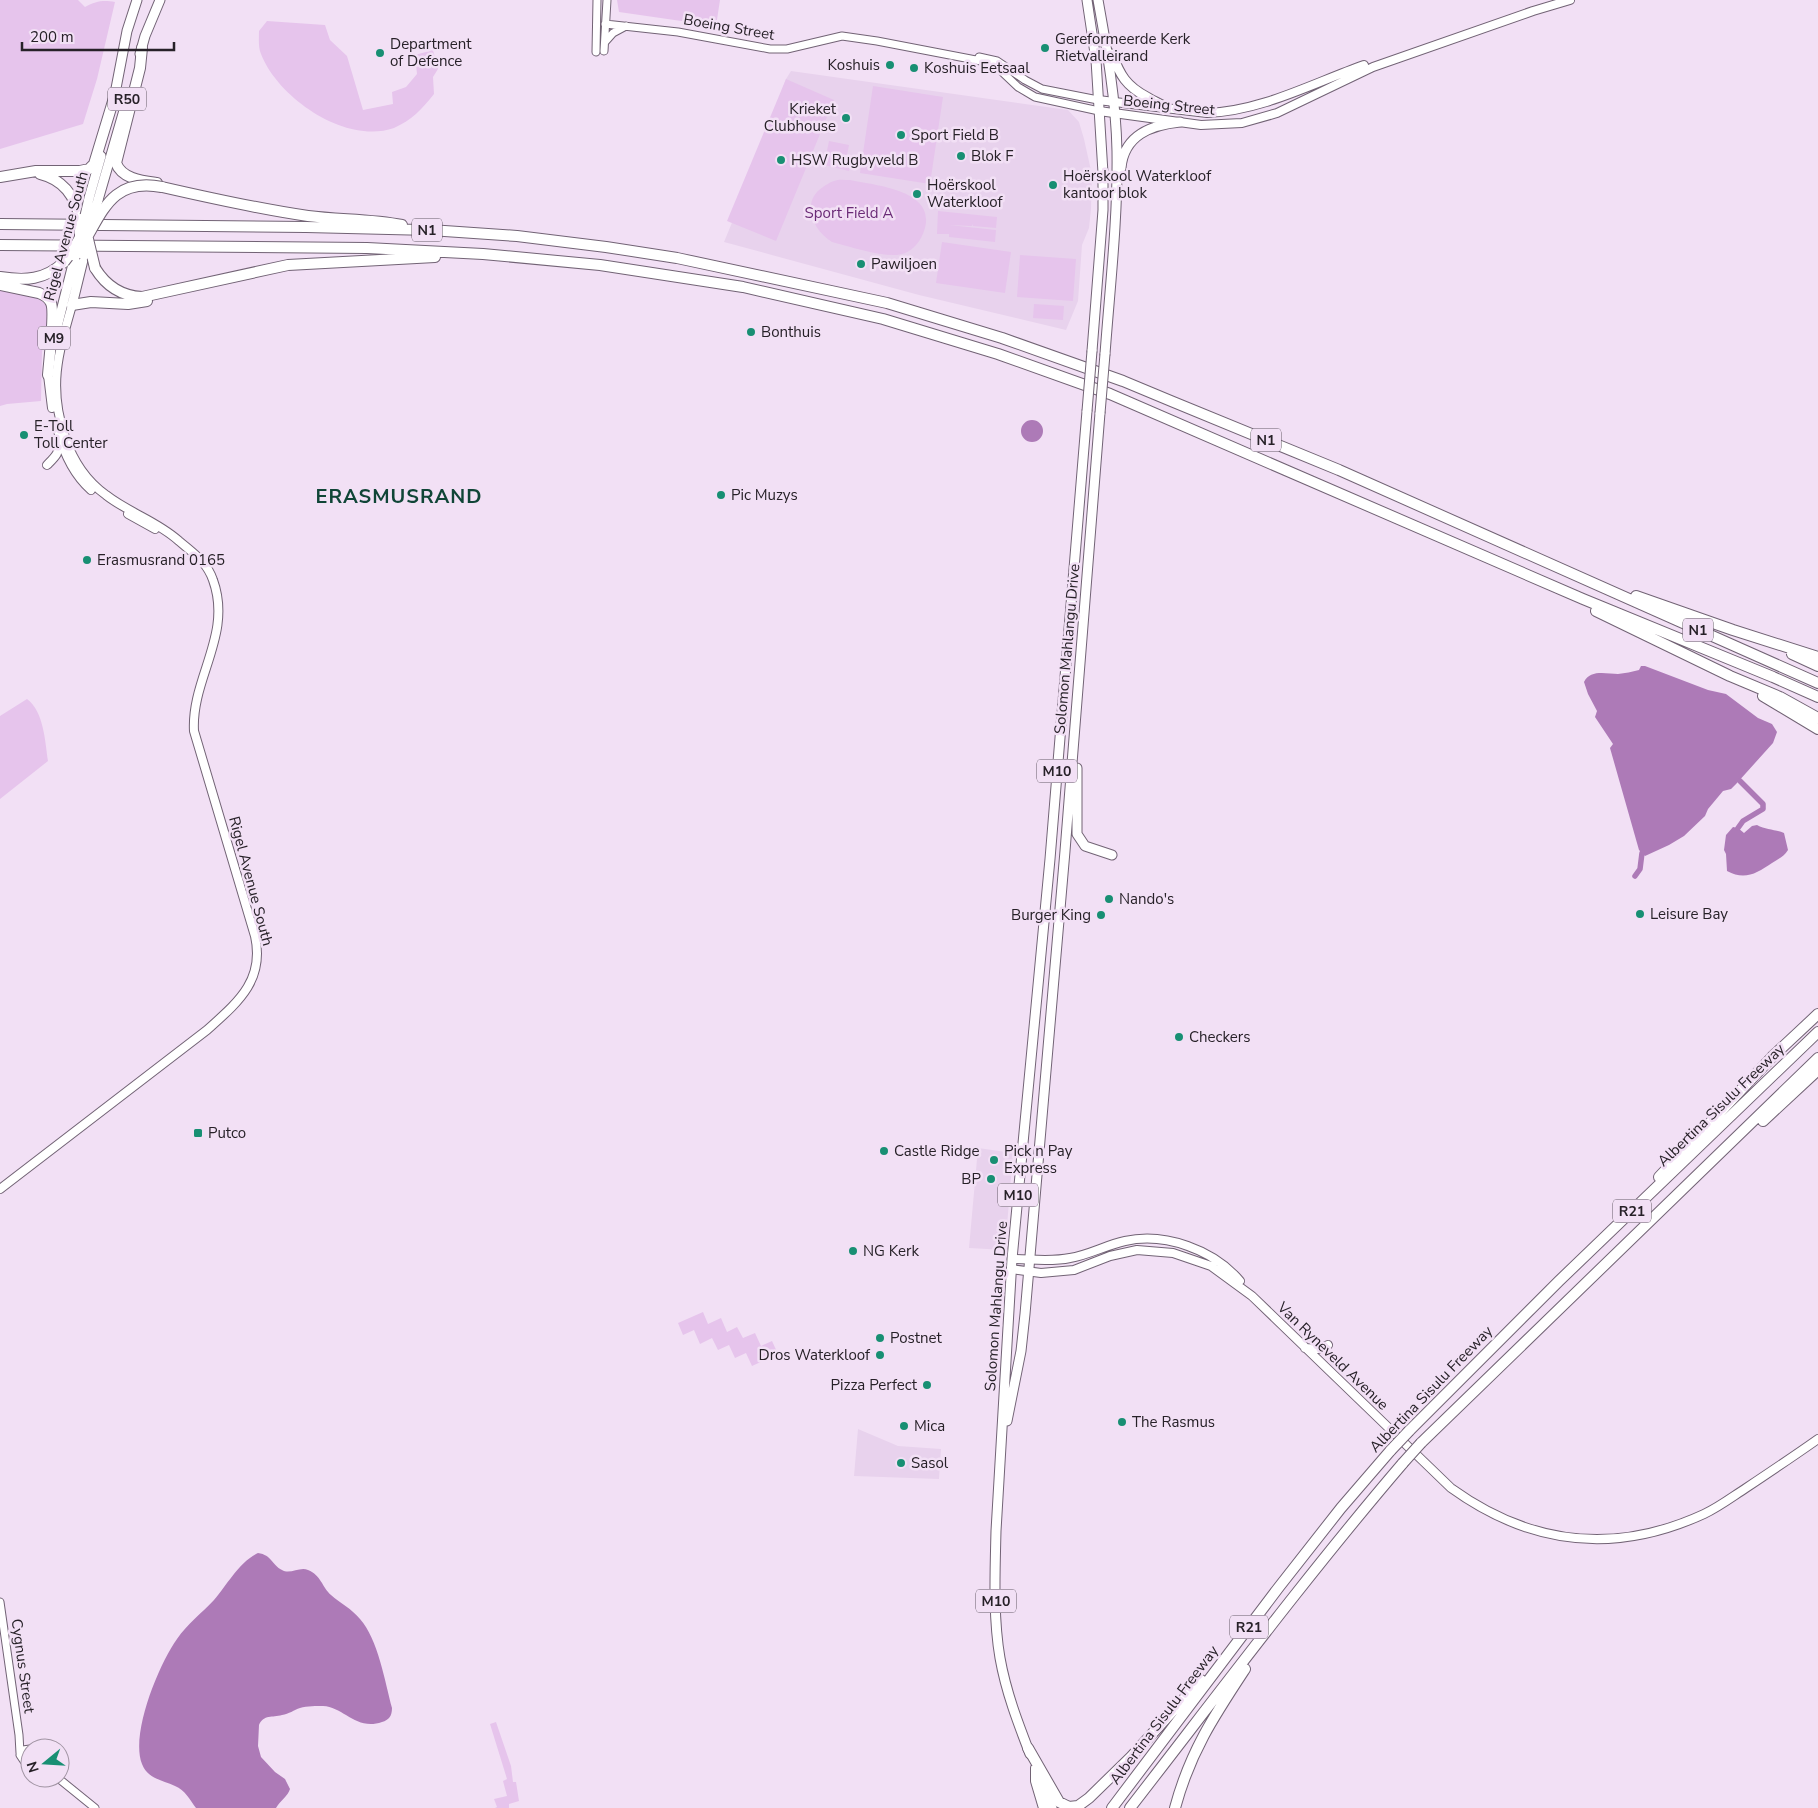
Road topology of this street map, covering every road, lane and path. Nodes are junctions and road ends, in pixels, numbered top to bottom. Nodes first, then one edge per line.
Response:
1 (137, 0) edge
2 (160, 0) edge
3 (598, 0) edge
4 (1087, 0) edge
5 (1098, 0) edge
6 (1553, 0) edge
7 (1570, 0) edge
8 (606, 3) edge
9 (605, 24) junction
10 (615, 25) junction
11 (627, 26) junction
12 (877, 41) junction
13 (605, 42) junction
14 (1106, 43) junction
15 (142, 48) junction
16 (600, 51) junction
17 (114, 98) junction
18 (1098, 100) junction
19 (1114, 101) junction
20 (1165, 107) junction
21 (1099, 111) junction
22 (1115, 113) junction
23 (1180, 122) junction
24 (0, 178) edge
25 (201, 196) junction
26 (94, 199) junction
27 (1116, 217) junction
28 (86, 219) junction
29 (0, 224) edge
30 (430, 230) junction
31 (0, 245) edge
32 (82, 246) junction
33 (483, 254) junction
34 (0, 278) edge
35 (215, 281) junction
36 (0, 285) edge
37 (67, 303) junction
38 (48, 375) junction
39 (54, 416) junction
40 (47, 465) dead end
41 (180, 541) junction
42 (1465, 547) junction
43 (1577, 576) junction
44 (1734, 630) junction
45 (1818, 657) edge
46 (1818, 666) edge
47 (1730, 676) junction
48 (1079, 678) junction
49 (1818, 683) edge
50 (1818, 697) edge
51 (1818, 718) edge
52 (1818, 729) edge
53 (1112, 855) dead end
54 (1818, 1006) edge
55 (1818, 1014) edge
56 (1818, 1032) edge
57 (1772, 1056) junction
58 (1818, 1058) edge
59 (1818, 1071) edge
60 (0, 1189) edge
61 (1012, 1259) junction
62 (1029, 1259) junction
63 (1012, 1269) junction
64 (1028, 1272) junction
65 (1559, 1281) junction
66 (1252, 1296) junction
67 (1570, 1297) junction
68 (1328, 1345) dead end
69 (1305, 1348) junction
70 (1818, 1439) edge
71 (1002, 1448) junction
72 (1279, 1587) junction
73 (1291, 1599) junction
74 (0, 1602) edge
75 (1168, 1736) junction
76 (20, 1738) edge
77 (1028, 1748) junction
78 (1036, 1768) junction
79 (70, 1788) edge
80 (95, 1808) edge
81 (1044, 1808) edge
82 (1052, 1808) edge
83 (1108, 1808) edge
84 (1112, 1808) edge
85 (1130, 1808) edge
86 (1175, 1808) edge

1 - 17 main road, Rigel Avenue South / R50
2 - 15 main road, Rigel Avenue South / R50
3 - 9 street
3 - 16 street
4 - 18 main road, Solomon Mahlangu Drive
5 - 14 main road, Solomon Mahlangu Drive
6 - 20 main road, Boeing Street
7 - 23 main road, Boeing Street
8 - 9 street
8 - 10 street
9 - 10 street, Boeing Street
9 - 13 street
9 - 16 street
10 - 11 street, Boeing Street
11 - 12 street, Boeing Street
11 - 13 street
12 - 18 street, Boeing Street
12 - 21 street, Boeing Street
13 - 16 street
14 - 19 main road, Solomon Mahlangu Drive
14 - 20 main road
15 - 25 highway
15 - 26 main road, Rigel Avenue South / R50
17 - 24 highway
17 - 26 main road, Rigel Avenue South / R50
18 - 19 main road, Boeing Street
18 - 21 main road, Solomon Mahlangu Drive
19 - 20 main road, Boeing Street
19 - 22 main road, Solomon Mahlangu Drive
21 - 22 main road, Boeing Street
21 - 61 main road, Solomon Mahlangu Drive / M10, bridge
22 - 23 main road, Boeing Street
22 - 27 main road, Solomon Mahlangu Drive
23 - 27 main road
24 - 28 highway
25 - 30 highway
25 - 32 highway, bridge
26 - 28 main road, Rigel Avenue South / R50, bridge
27 - 48 main road, Solomon Mahlangu Drive / M10, bridge
28 - 32 highway, bridge
29 - 30 highway, N1
30 - 43 highway, N1
31 - 33 highway, N1
32 - 34 highway, bridge
32 - 35 highway, bridge
32 - 37 main road, Rigel Avenue South
33 - 35 highway
33 - 42 highway, N1
35 - 37 highway
36 - 38 highway
37 - 38 main road, Rigel Avenue South / M9
37 - 41 main road, Rigel Avenue South / M9
38 - 39 main road, Rigel Avenue South / M9
39 - 40 main road
39 - 41 main road, Rigel Avenue South / M9
41 - 60 main road, Rigel Avenue South / M9
42 - 47 highway
42 - 50 highway, N1
43 - 44 highway
43 - 49 highway, N1
44 - 45 highway
44 - 46 highway
47 - 51 highway
47 - 52 highway
48 - 53 main road
48 - 62 main road, Solomon Mahlangu Drive / M10
54 - 57 highway
55 - 57 highway
56 - 65 highway, Albertina Sisulu Freeway / R21
57 - 65 highway
58 - 67 highway, Albertina Sisulu Freeway / R21
59 - 67 highway
61 - 62 main road, Van Ryneveld Avenue
61 - 63 main road, Solomon Mahlangu Drive / M10
62 - 64 main road, Solomon Mahlangu Drive / M10
62 - 66 main road, Van Ryneveld Avenue
63 - 64 main road, Van Ryneveld Avenue
63 - 71 main road, Solomon Mahlangu Drive / M10
64 - 66 main road, Van Ryneveld Avenue
64 - 71 main road, Solomon Mahlangu Drive / M10
65 - 72 highway, Albertina Sisulu Freeway / R21, bridge
66 - 69 main road, Van Ryneveld Avenue
67 - 73 highway, Albertina Sisulu Freeway / R21, bridge
68 - 69 main road
69 - 70 main road, Van Ryneveld Avenue
71 - 77 main road, Solomon Mahlangu Drive / M10
72 - 75 highway, Albertina Sisulu Freeway / R21
72 - 77 highway
73 - 85 highway, Albertina Sisulu Freeway / R21
73 - 86 highway
74 - 76 street, Cygnus Street
75 - 83 highway
75 - 84 highway, Albertina Sisulu Freeway / R21
77 - 78 main road, Solomon Mahlangu Drive / M10
78 - 81 highway
78 - 82 main road, Solomon Mahlangu Drive / M10
79 - 80 street

